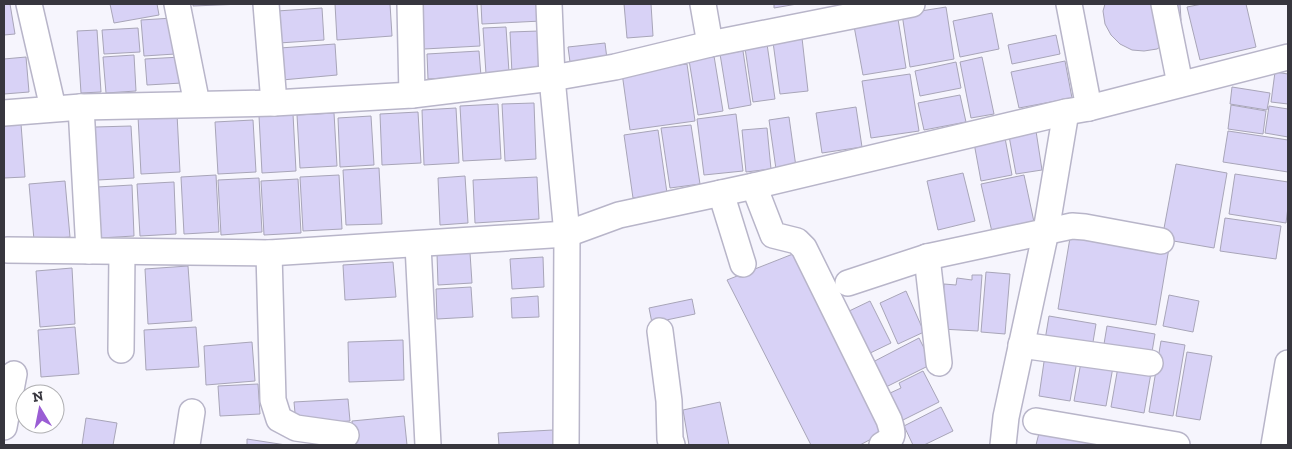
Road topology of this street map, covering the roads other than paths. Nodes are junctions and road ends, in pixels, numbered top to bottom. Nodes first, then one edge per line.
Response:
1 (29, 4) edge
2 (177, 4) edge
3 (266, 4) edge
4 (410, 4) edge
5 (550, 4) edge
6 (704, 4) edge
7 (912, 4) edge
8 (1069, 4) edge
9 (1164, 4) edge
10 (710, 44) junction
11 (1288, 57) edge
12 (552, 78) junction
13 (1180, 84) junction
14 (412, 95) junction
15 (197, 104) junction
16 (274, 104) junction
17 (81, 107) junction
18 (53, 108) junction
19 (1078, 110) junction
20 (4, 113) edge
21 (754, 186) junction
22 (721, 193) junction
23 (1046, 231) junction
24 (567, 234) junction
25 (1161, 241) dead end
26 (418, 245) junction
27 (7, 250) dead end
28 (89, 251) junction
29 (122, 253) junction
30 (269, 253) junction
31 (927, 257) junction
32 (743, 264) dead end
33 (848, 283) dead end
34 (660, 331) dead end
35 (1021, 345) junction
36 (121, 350) dead end
37 (939, 363) dead end
38 (1150, 363) dead end
39 (1288, 363) edge
40 (14, 374) dead end
41 (192, 412) dead end
42 (1036, 421) dead end
43 (4, 427) edge
44 (346, 435) dead end
45 (1164, 444) edge
46 (187, 445) edge
47 (428, 445) edge
48 (566, 445) edge
49 (672, 445) edge
50 (882, 445) edge
51 (1003, 445) edge
52 (1274, 445) edge

1 - 18 street
2 - 15 street
3 - 16 street
4 - 14 street
5 - 12 street
6 - 10 street
7 - 10 street
8 - 19 street
9 - 13 street
10 - 12 street
11 - 13 street
12 - 14 street
12 - 24 street
13 - 19 street
14 - 16 street
15 - 16 street
15 - 17 street
17 - 18 street
17 - 28 street
18 - 20 street
19 - 21 street
19 - 23 street
21 - 22 street
21 - 50 street
22 - 24 street
22 - 32 street
23 - 25 street
23 - 31 street
23 - 35 street
24 - 26 street
24 - 48 street
26 - 30 street
26 - 47 street
27 - 28 street
28 - 29 street
29 - 30 street
29 - 36 street
30 - 44 street
31 - 33 street
31 - 37 street
34 - 49 street
35 - 38 street
35 - 51 street
39 - 52 street
40 - 43 street
41 - 46 street
42 - 45 street

